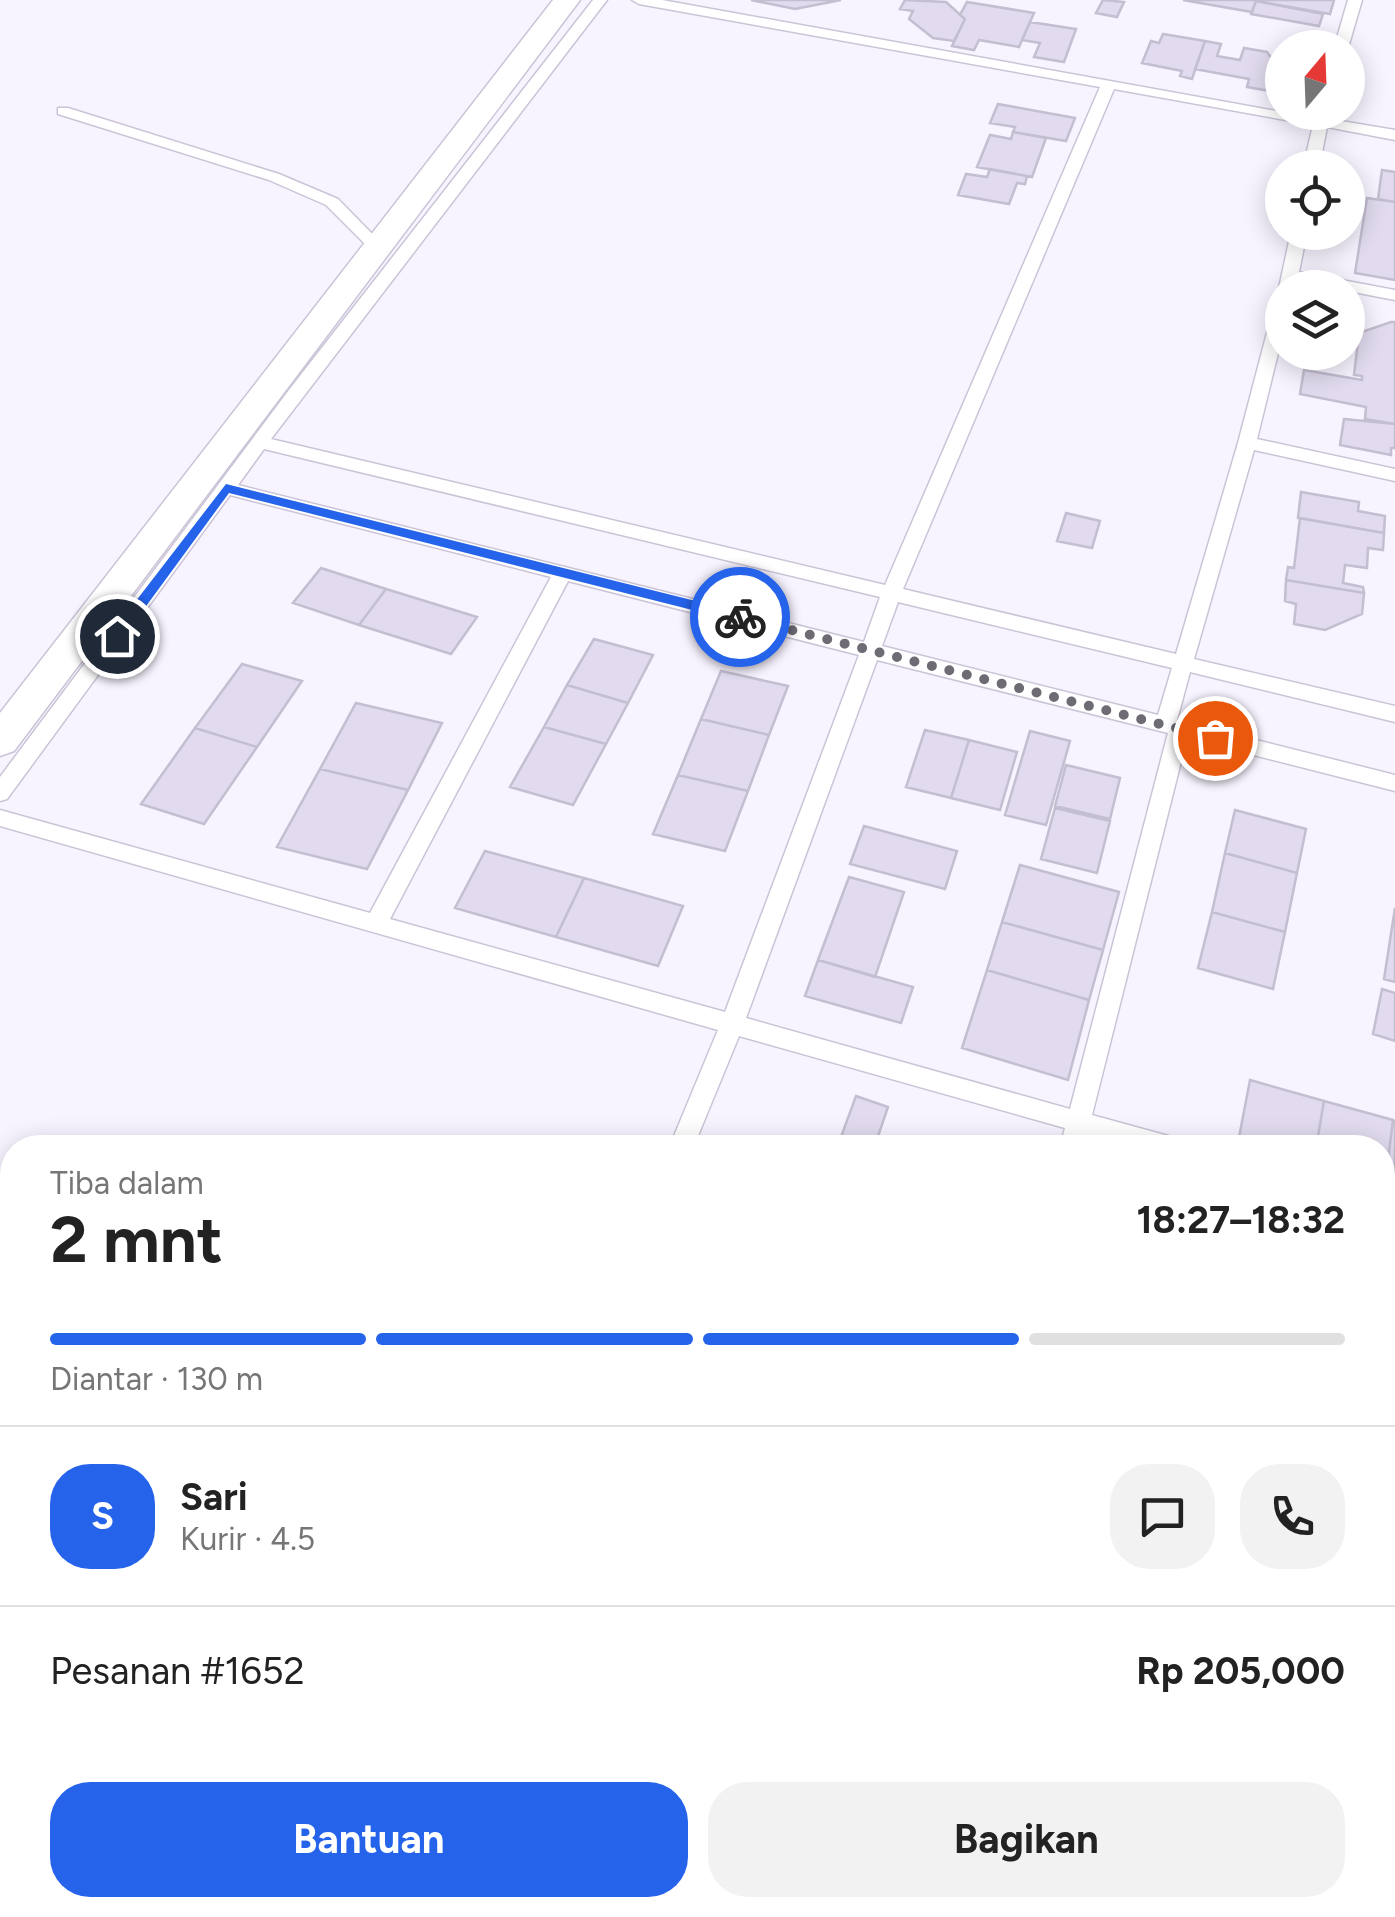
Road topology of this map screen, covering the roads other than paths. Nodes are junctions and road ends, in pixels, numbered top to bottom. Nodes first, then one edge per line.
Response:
1 (567, 0) edge
2 (600, 0) edge
3 (639, 0) edge
4 (1355, 0) edge
5 (1347, 30) edge
6 (1109, 84) junction
7 (1265, 108) edge
8 (63, 111) dead end
9 (1365, 128) edge
10 (1395, 136) edge
11 (377, 247) junction
12 (1365, 291) edge
13 (1395, 294) edge
14 (1266, 370) edge
15 (260, 442) junction
16 (1247, 443) junction
17 (1395, 474) edge
18 (226, 488) junction
19 (563, 573) junction
20 (892, 592) junction
21 (871, 650) junction
22 (1182, 665) junction
23 (1395, 714) edge
24 (1172, 727) junction
25 (0, 741) edge
26 (1395, 782) edge
27 (0, 792) edge
28 (0, 818) edge
29 (376, 923) junction
30 (733, 1023) junction
31 (1080, 1120) junction
32 (686, 1135) edge
33 (1076, 1135) edge
34 (1129, 1135) edge

1 - 11 street
2 - 15 lane
3 - 6 lane
4 - 5 lane
6 - 7 lane
6 - 20 lane
8 - 11 lane
9 - 10 lane
11 - 25 street
12 - 13 lane
14 - 16 lane
15 - 18 lane
15 - 20 lane
16 - 17 lane
16 - 22 lane
18 - 19 lane
18 - 27 lane
19 - 21 lane
19 - 29 lane
20 - 21 lane
20 - 22 lane
21 - 24 lane
21 - 30 lane
22 - 23 lane
22 - 24 lane
24 - 26 lane
24 - 31 lane
28 - 29 lane
29 - 30 lane
30 - 31 lane
30 - 32 lane
31 - 33 lane
31 - 34 lane

